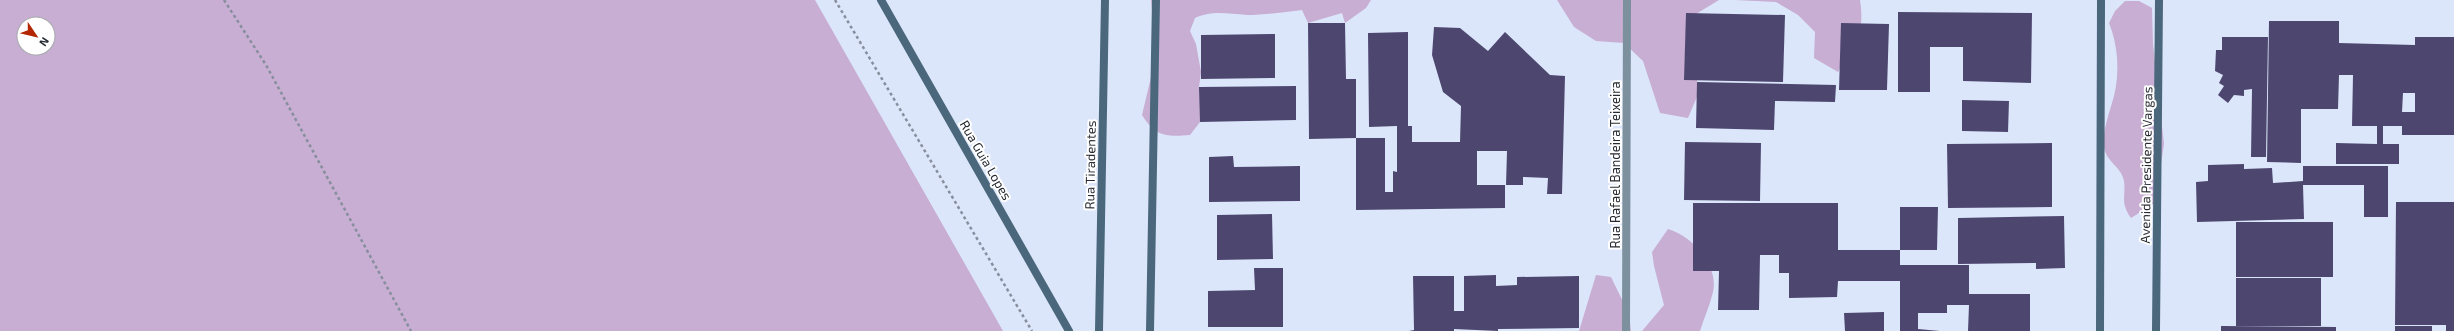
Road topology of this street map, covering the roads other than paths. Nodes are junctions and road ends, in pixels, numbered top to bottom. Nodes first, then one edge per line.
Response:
1 (881, 0) edge
2 (1105, 0) edge
3 (1156, 0) edge
4 (1627, 0) edge
5 (2101, 0) edge
6 (2159, 0) edge
7 (1069, 331) edge
8 (1099, 331) edge
9 (1150, 331) edge
10 (1626, 331) edge
11 (2100, 331) edge
12 (2156, 331) edge

1 - 7 main road, Rua Guia Lopes
2 - 8 main road, Rua Tiradentes
3 - 9 main road
4 - 10 street, Rua Rafael Bandeira Teixeira
5 - 11 main road
6 - 12 main road, Avenida Presidente Vargas

